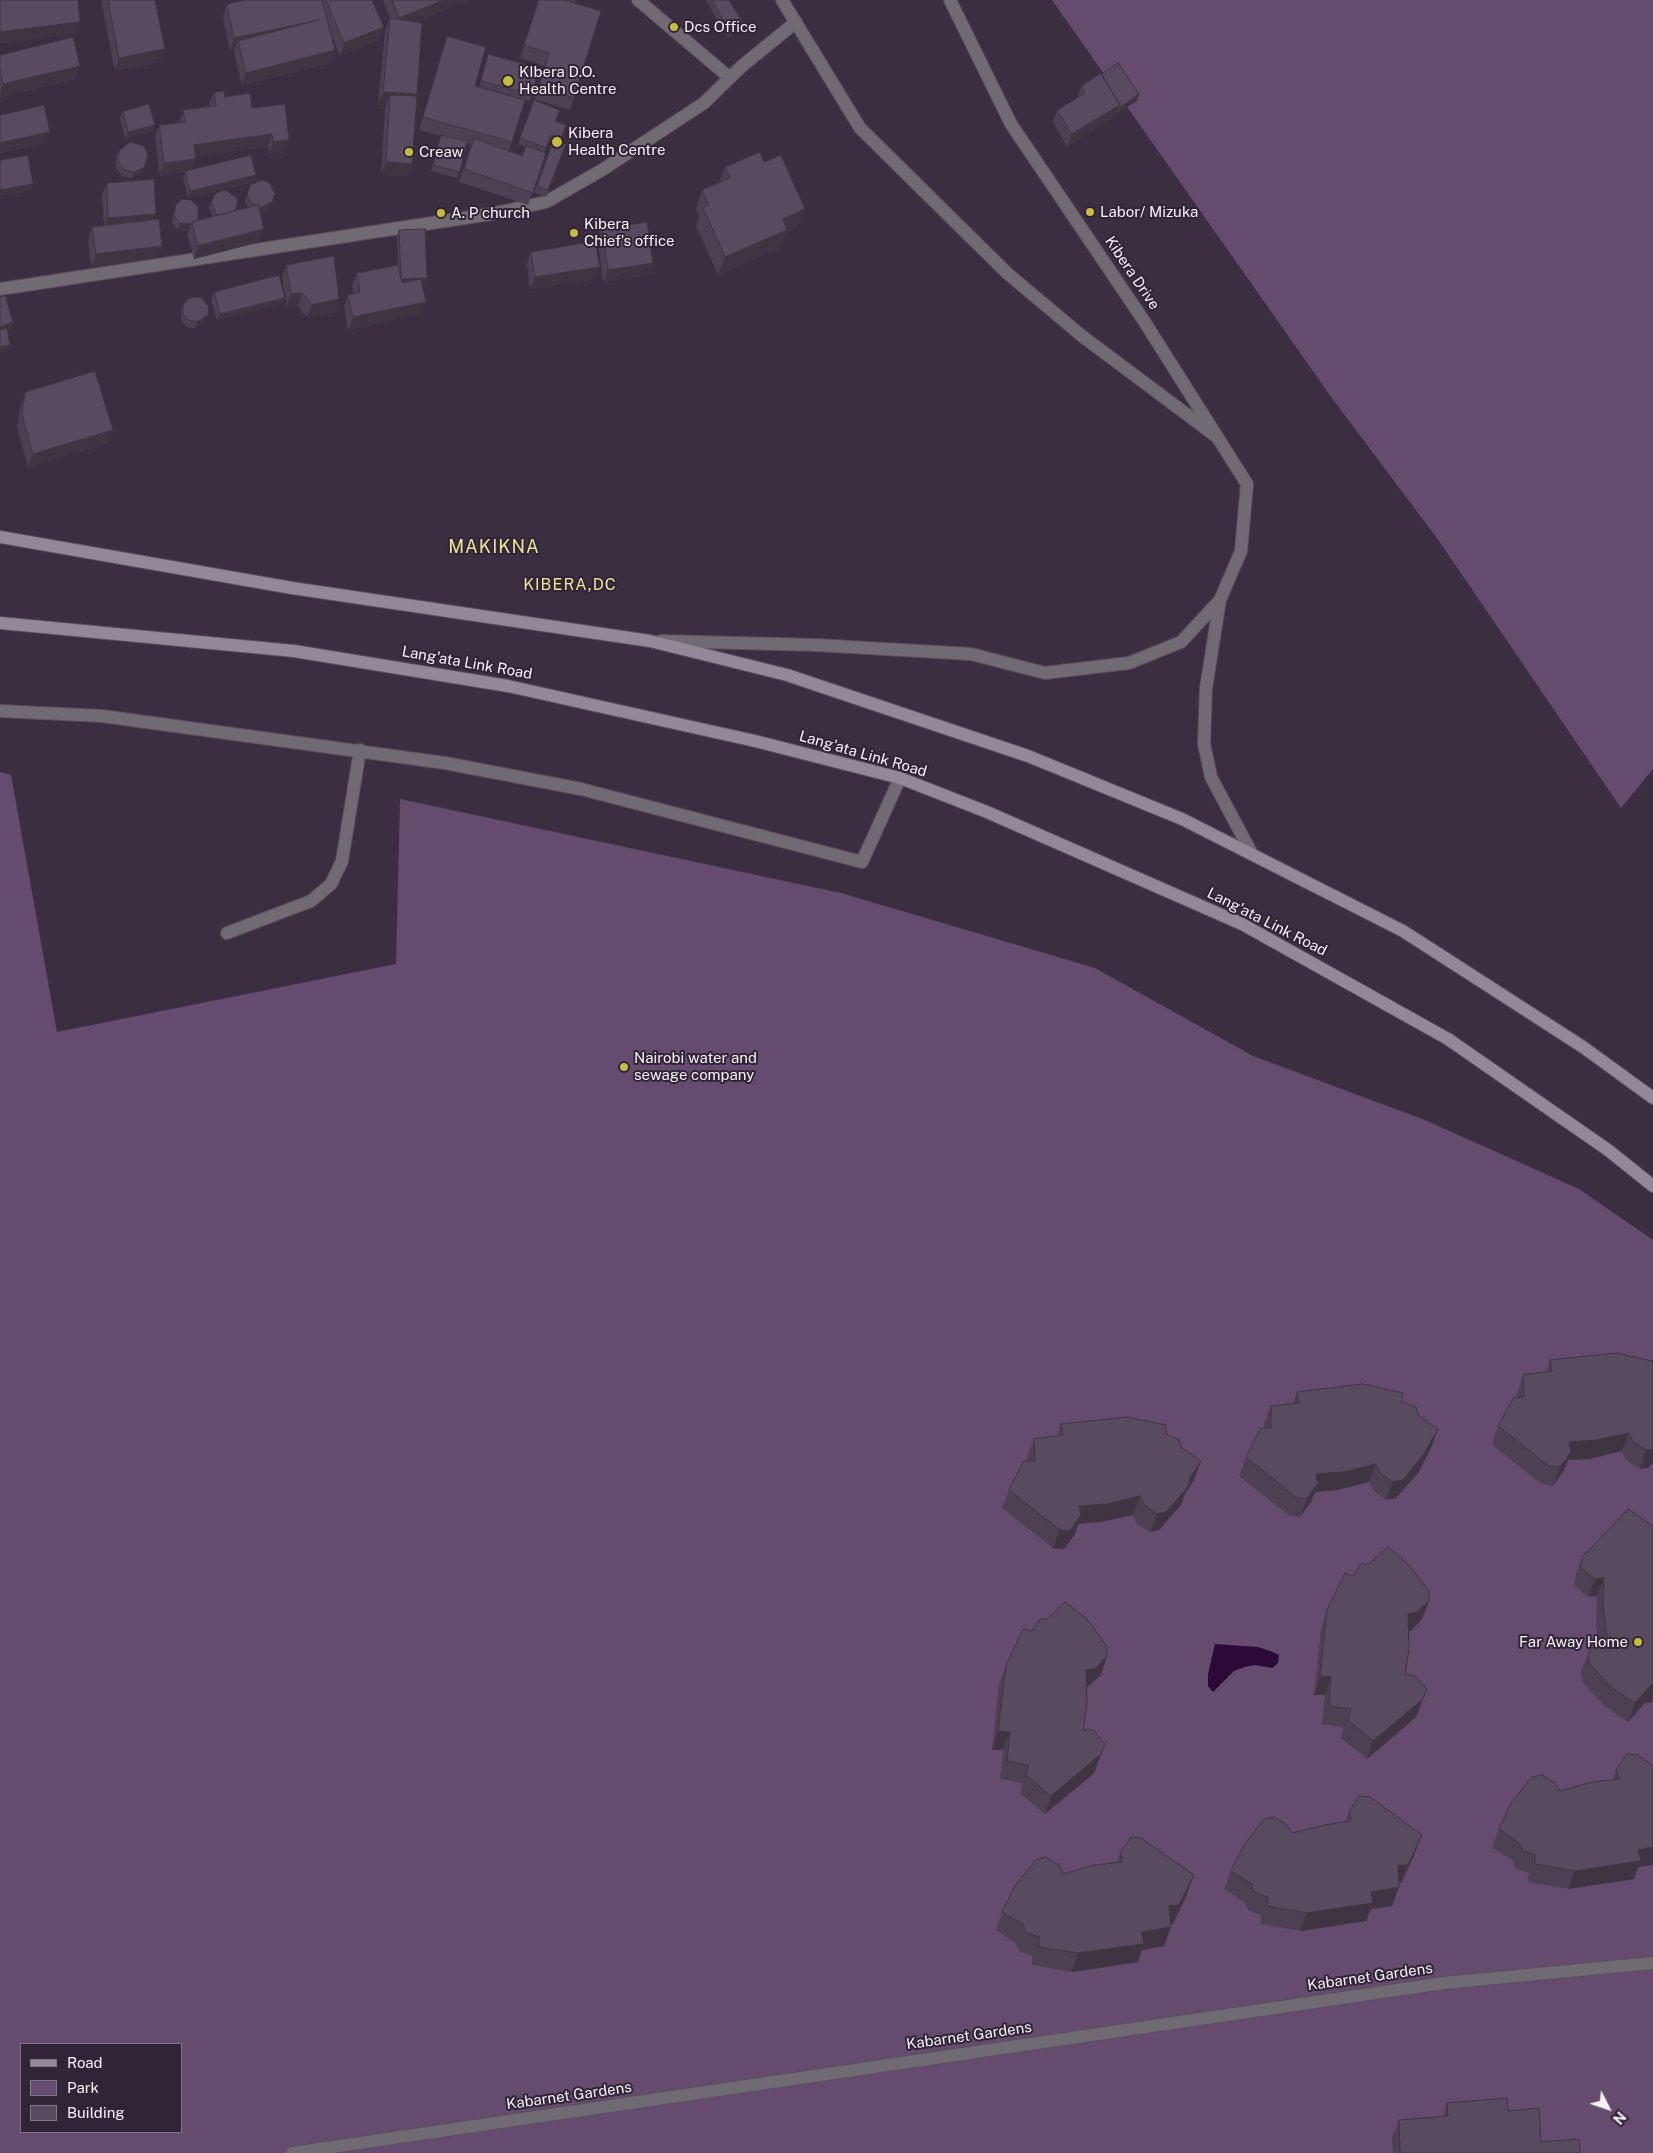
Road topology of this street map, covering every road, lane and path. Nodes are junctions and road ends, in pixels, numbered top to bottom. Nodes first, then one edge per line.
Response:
1 (638, 0) edge
2 (782, 0) edge
3 (950, 0) edge
4 (796, 22) junction
5 (730, 78) junction
6 (0, 289) edge
7 (1219, 439) junction
8 (0, 537) edge
9 (1220, 600) junction
10 (0, 623) edge
11 (650, 641) junction
12 (0, 711) edge
13 (360, 750) junction
14 (900, 778) junction
15 (1252, 854) junction
16 (227, 934) dead end
17 (1653, 1098) edge
18 (1653, 1186) edge
19 (1653, 1963) edge
20 (292, 2153) edge

1 - 5 street
2 - 4 street
3 - 7 street, Kibera Drive
4 - 5 street
4 - 7 street
5 - 6 street
7 - 9 street, Kibera Drive
8 - 11 main road
9 - 11 street
9 - 15 street
10 - 14 main road, Lang'ata Link Road
11 - 15 main road
12 - 13 street
13 - 14 street
13 - 16 street
14 - 18 main road, Lang'ata Link Road
15 - 17 main road
19 - 20 street, Kabarnet Gardens

